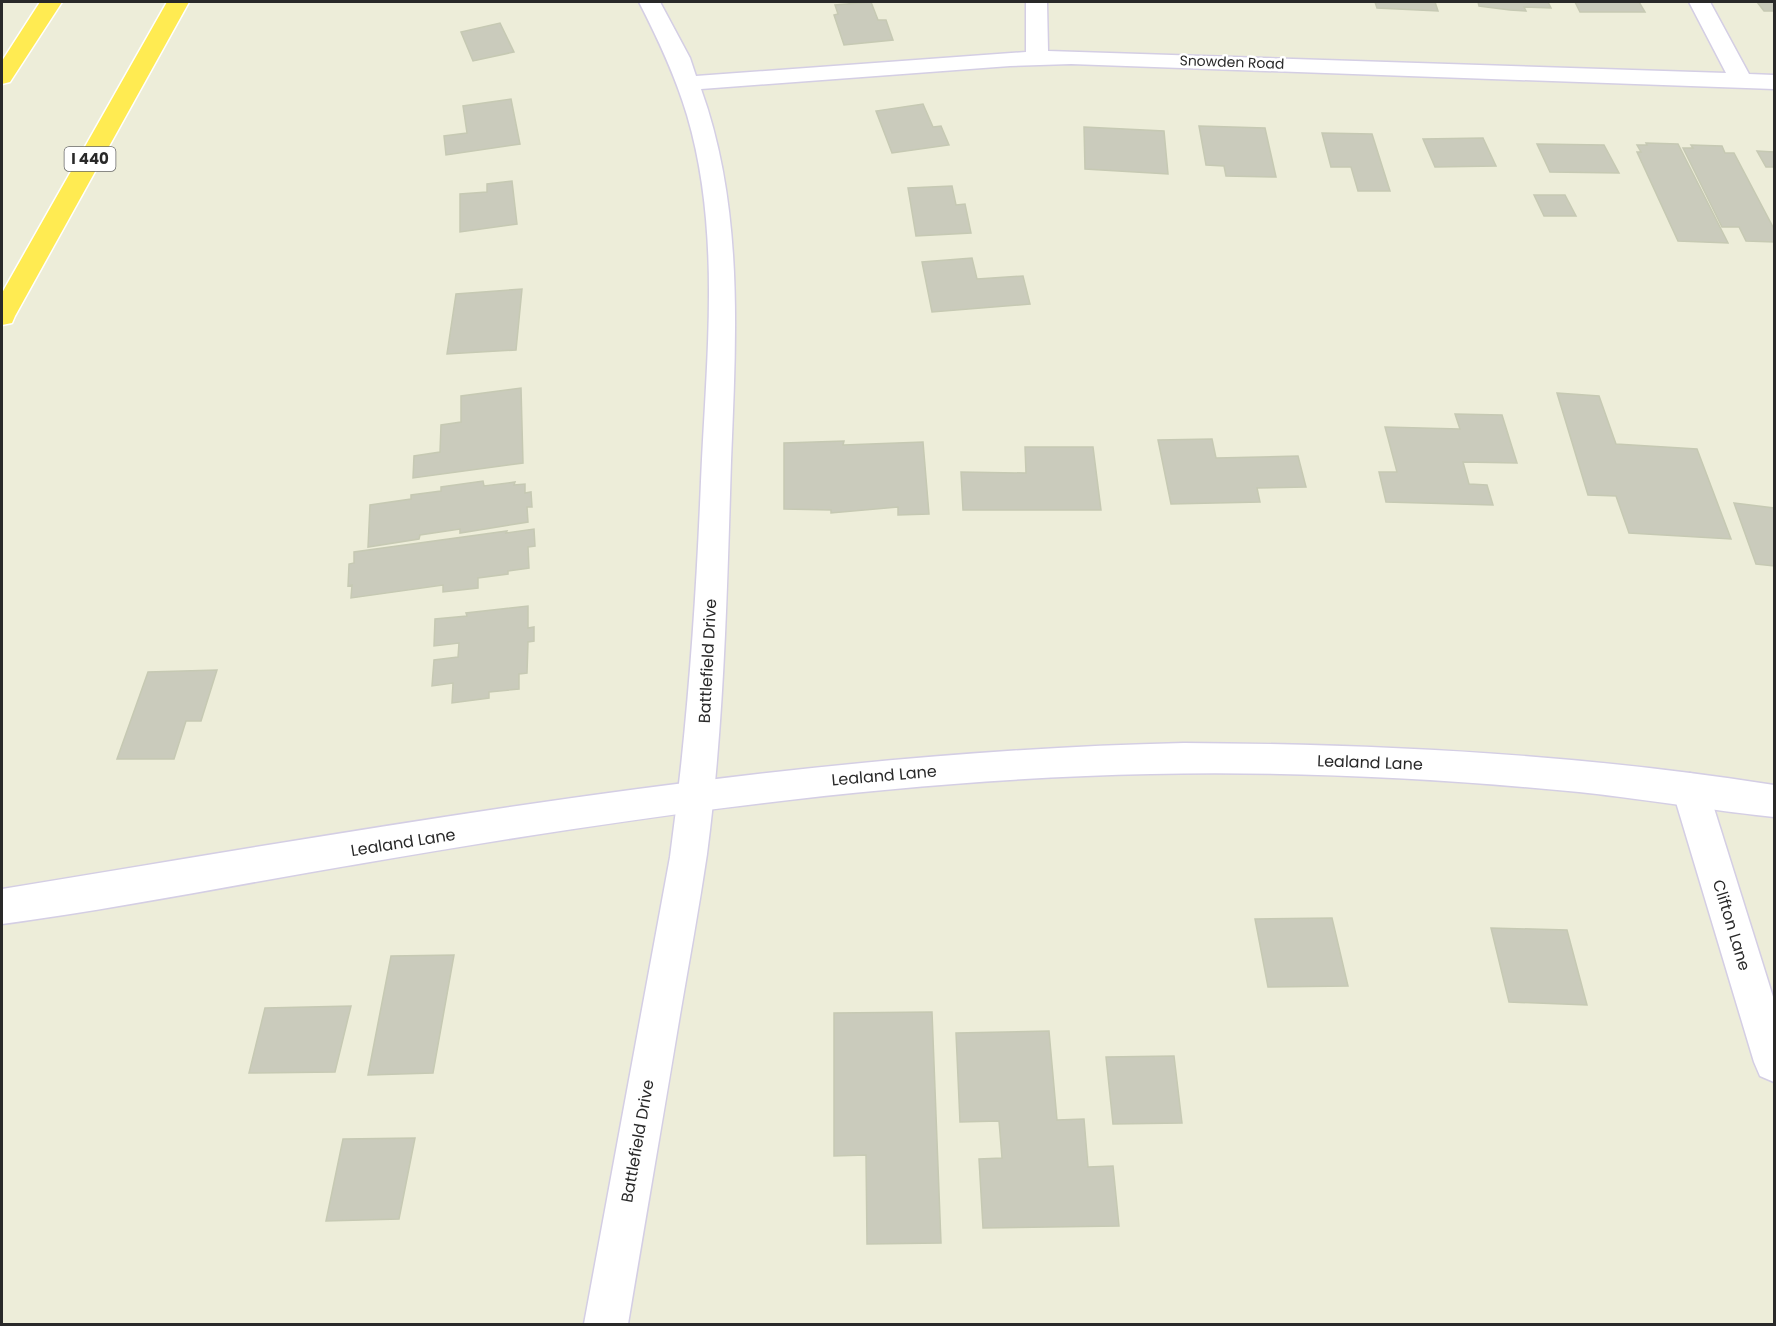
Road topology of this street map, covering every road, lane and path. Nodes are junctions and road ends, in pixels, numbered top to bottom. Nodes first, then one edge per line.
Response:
1 (51, 2) edge
2 (178, 2) edge
3 (650, 2) edge
4 (1036, 2) edge
5 (1700, 2) edge
6 (1037, 58) junction
7 (2, 77) edge
8 (1741, 81) junction
9 (1774, 82) edge
10 (689, 83) junction
11 (2, 316) edge
12 (1690, 789) junction
13 (696, 794) junction
14 (1774, 801) edge
15 (2, 907) edge
16 (1774, 1062) edge
17 (606, 1324) edge

1 - 7 highway
2 - 11 highway, I 440
3 - 10 street, Battlefield Drive
4 - 6 street
5 - 8 street
6 - 8 street, Snowden Road
6 - 10 street, Snowden Road
8 - 9 street, Snowden Road
10 - 13 street, Battlefield Drive
12 - 13 street, Lealand Lane
12 - 14 street, Lealand Lane
12 - 16 street, Clifton Lane
13 - 15 street, Lealand Lane
13 - 17 street, Battlefield Drive

